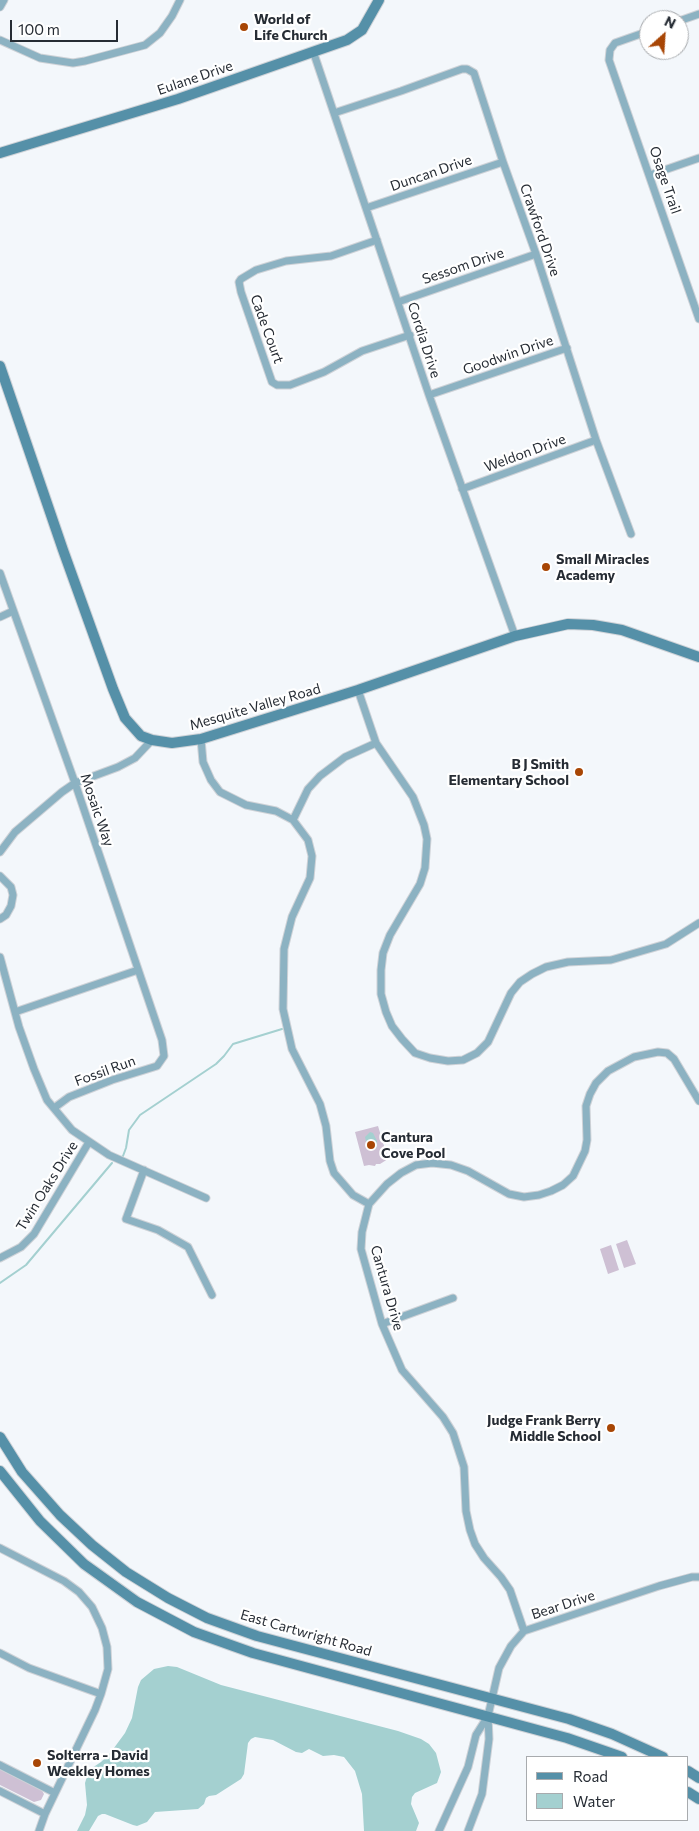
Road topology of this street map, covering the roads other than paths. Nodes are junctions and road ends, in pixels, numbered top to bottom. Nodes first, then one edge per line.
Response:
1 (4, 0) edge
2 (180, 0) edge
3 (379, 0) edge
4 (0, 7) edge
5 (639, 35) edge
6 (0, 40) edge
7 (313, 51) junction
8 (334, 113) junction
9 (0, 154) edge
10 (699, 158) edge
11 (503, 162) junction
12 (650, 175) junction
13 (366, 208) junction
14 (377, 240) junction
15 (536, 254) junction
16 (696, 299) edge
17 (398, 302) junction
18 (699, 319) edge
19 (410, 335) junction
20 (567, 348) junction
21 (0, 366) edge
22 (429, 395) junction
23 (596, 440) junction
24 (462, 489) junction
25 (631, 534) dead end
26 (0, 573) edge
27 (13, 611) junction
28 (0, 617) edge
29 (515, 636) junction
30 (699, 657) edge
31 (358, 690) junction
32 (201, 739) junction
33 (152, 740) junction
34 (376, 743) junction
35 (75, 784) junction
36 (292, 820) junction
37 (0, 852) edge
38 (0, 876) edge
39 (0, 919) edge
40 (699, 923) edge
41 (0, 957) edge
42 (138, 970) junction
43 (15, 1012) junction
44 (164, 1056) joint
45 (699, 1101) edge
46 (54, 1108) junction
47 (89, 1142) junction
48 (144, 1170) junction
49 (206, 1198) dead end
50 (369, 1204) junction
51 (1, 1256) edge
52 (212, 1295) dead end
53 (454, 1298) dead end
54 (382, 1324) junction
55 (0, 1437) edge
56 (0, 1471) edge
57 (0, 1548) edge
58 (699, 1578) edge
59 (524, 1631) junction
60 (0, 1653) edge
61 (101, 1694) junction
62 (492, 1698) junction
63 (488, 1716) junction
64 (619, 1756) edge
65 (661, 1756) edge
66 (0, 1765) edge
67 (0, 1791) edge
68 (55, 1793) junction
69 (45, 1814) junction
70 (39, 1831) edge
71 (439, 1831) edge
72 (468, 1831) edge

1 - 4 street
2 - 6 street
3 - 7 main road, Eulane Drive
5 - 12 street, Osage Trail
7 - 8 street, Cordia Drive
7 - 9 main road, Eulane Drive
8 - 11 street, Crawford Drive
8 - 13 street, Cordia Drive
10 - 12 street
11 - 13 street, Duncan Drive
11 - 15 street, Crawford Drive
12 - 16 street, Osage Trail
13 - 14 street, Cordia Drive
14 - 17 street, Cordia Drive
14 - 19 street, Cade Court
15 - 17 street, Sessom Drive
15 - 20 street, Crawford Drive
16 - 18 street, Osage Trail
17 - 19 street, Cordia Drive
19 - 22 street, Cordia Drive
20 - 22 street, Goodwin Drive
20 - 23 street, Crawford Drive
21 - 33 main road, Mesquite Valley Road
22 - 24 street, Cordia Drive
23 - 24 street, Weldon Drive
23 - 25 street, Crawford Drive
24 - 29 street, Cordia Drive
26 - 27 street, Mosaic Way
27 - 28 street
27 - 35 street, Mosaic Way
29 - 30 main road, Mesquite Valley Road
29 - 31 main road, Mesquite Valley Road
31 - 32 main road, Mesquite Valley Road
31 - 34 street
32 - 33 main road, Mesquite Valley Road
32 - 36 street
33 - 35 street
34 - 36 street
34 - 40 street
35 - 37 street
35 - 42 street, Mosaic Way
36 - 50 street
38 - 39 street
41 - 43 street
42 - 43 street
42 - 44 street, Mosaic Way
43 - 46 street
44 - 46 street, Fossil Run
45 - 50 street, Cantura Drive
46 - 47 street
47 - 48 street
47 - 51 street, Twin Oaks Drive
48 - 49 street
48 - 52 street
50 - 54 street, Cantura Drive
53 - 54 street
54 - 59 street, Cantura Drive
55 - 62 main road, East Cartwright Road
56 - 63 main road
57 - 61 street
58 - 59 street, Bear Drive
59 - 62 street, Bear Drive
60 - 61 street
61 - 68 street
62 - 63 street, Bear Drive
62 - 65 main road, East Cartwright Road
63 - 64 main road
63 - 71 street
63 - 72 street
66 - 68 street
67 - 69 street
68 - 69 street
69 - 70 street

